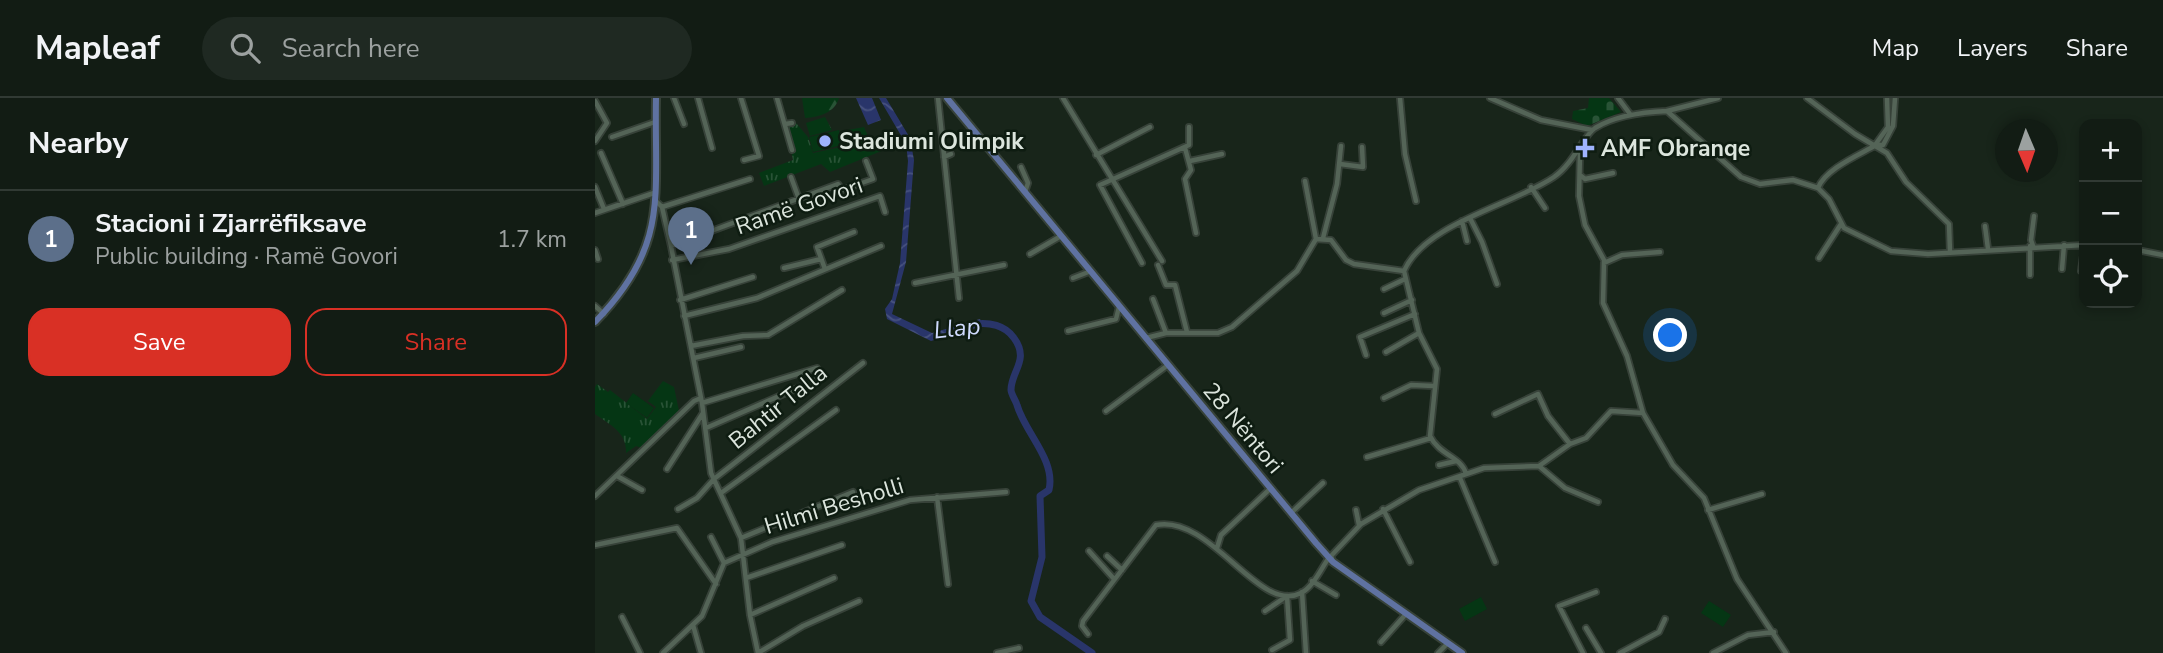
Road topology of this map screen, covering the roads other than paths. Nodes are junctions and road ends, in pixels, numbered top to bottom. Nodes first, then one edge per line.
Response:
1 (656, 98) edge
2 (674, 98) edge
3 (698, 98) edge
4 (741, 98) edge
5 (777, 98) edge
6 (938, 98) edge
7 (947, 98) edge
8 (1063, 98) edge
9 (1400, 98) edge
10 (1490, 98) edge
11 (1618, 98) edge
12 (1718, 98) edge
13 (1807, 98) edge
14 (1887, 98) edge
15 (1895, 98) edge
16 (595, 101) edge
17 (1667, 111) junction
18 (1630, 114) junction
19 (655, 122) junction
20 (792, 122) dead end
21 (684, 124) dead end
22 (785, 124) junction
23 (1150, 127) dead end
24 (1189, 127) dead end
25 (1592, 130) junction
26 (612, 137) dead end
27 (595, 141) edge
28 (1875, 145) junction
29 (1341, 146) dead end
30 (1184, 147) junction
31 (1362, 147) dead end
32 (712, 148) dead end
33 (1580, 149) junction
34 (792, 150) dead end
35 (601, 153) dead end
36 (951, 154) dead end
37 (1222, 154) dead end
38 (1096, 155) junction
39 (944, 157) junction
40 (744, 160) dead end
41 (866, 160) dead end
42 (1190, 161) junction
43 (1341, 164) junction
44 (1021, 167) dead end
45 (1612, 173) dead end
46 (1579, 174) junction
47 (790, 177) dead end
48 (1111, 178) junction
49 (750, 179) dead end
50 (1305, 181) dead end
51 (595, 187) edge
52 (1531, 187) junction
53 (1818, 188) junction
54 (1024, 192) junction
55 (655, 197) junction
56 (799, 199) junction
57 (1416, 201) dead end
58 (623, 204) junction
59 (661, 207) junction
60 (1545, 208) dead end
61 (604, 209) junction
62 (885, 212) dead end
63 (595, 213) edge
64 (2035, 216) dead end
65 (1470, 219) junction
66 (1462, 221) junction
67 (1841, 224) junction
68 (1985, 226) dead end
69 (854, 232) dead end
70 (1196, 233) dead end
71 (1061, 236) junction
72 (1323, 238) junction
73 (1316, 239) junction
74 (1467, 241) dead end
75 (2064, 245) junction
76 (671, 246) junction
77 (881, 246) dead end
78 (2031, 246) junction
79 (2079, 246) edge
80 (1989, 249) junction
81 (595, 250) edge
82 (2142, 251) edge
83 (1660, 252) dead end
84 (1949, 252) junction
85 (1030, 254) dead end
86 (2162, 257) edge
87 (1819, 258) dead end
88 (598, 259) dead end
89 (821, 259) junction
90 (672, 260) junction
91 (1142, 263) dead end
92 (1604, 263) junction
93 (1004, 264) dead end
94 (784, 268) dead end
95 (825, 269) junction
96 (2062, 269) dead end
97 (1091, 271) junction
98 (1403, 271) junction
99 (2030, 275) dead end
100 (753, 276) dead end
101 (957, 276) junction
102 (1073, 278) dead end
103 (1405, 278) junction
104 (915, 283) dead end
105 (1497, 284) dead end
106 (1384, 289) dead end
107 (842, 290) dead end
108 (959, 298) dead end
109 (1153, 299) dead end
110 (680, 300) junction
111 (1412, 300) junction
112 (1118, 305) junction
113 (595, 306) edge
114 (1384, 313) dead end
115 (604, 314) junction
116 (1415, 314) junction
117 (684, 317) junction
118 (595, 323) edge
119 (1068, 331) dead end
120 (1419, 331) junction
121 (1187, 332) junction
122 (1166, 333) junction
123 (1146, 338) junction
124 (691, 346) junction
125 (741, 347) dead end
126 (1386, 352) dead end
127 (1366, 355) dead end
128 (694, 358) junction
129 (863, 363) dead end
130 (1168, 365) junction
131 (817, 368) dead end
132 (815, 380) dead end
133 (1434, 386) junction
134 (1384, 398) dead end
135 (702, 401) junction
136 (836, 410) dead end
137 (1106, 411) dead end
138 (703, 412) junction
139 (1643, 413) junction
140 (1495, 414) dead end
141 (706, 428) junction
142 (1431, 439) junction
143 (1570, 444) junction
144 (1367, 457) dead end
145 (1457, 460) junction
146 (1439, 465) dead end
147 (1539, 467) junction
148 (667, 469) dead end
149 (1467, 474) junction
150 (617, 476) junction
151 (1460, 478) junction
152 (714, 479) junction
153 (1323, 483) dead end
154 (1271, 488) junction
155 (642, 490) dead end
156 (853, 492) dead end
157 (1006, 492) dead end
158 (721, 493) junction
159 (1762, 494) dead end
160 (595, 496) edge
161 (937, 497) junction
162 (1598, 502) dead end
163 (678, 509) dead end
164 (1383, 509) junction
165 (1356, 510) dead end
166 (1710, 512) junction
167 (1291, 513) junction
168 (1359, 526) junction
169 (711, 537) dead end
170 (741, 538) junction
171 (595, 545) edge
172 (842, 545) dead end
173 (1217, 548) junction
174 (1089, 551) dead end
175 (743, 554) junction
176 (1107, 556) dead end
177 (1333, 562) junction
178 (1410, 562) dead end
179 (1495, 562) dead end
180 (724, 563) junction
181 (1122, 570) junction
182 (746, 578) junction
183 (834, 578) dead end
184 (1114, 579) junction
185 (1312, 581) junction
186 (716, 584) junction
187 (948, 584) dead end
188 (1303, 592) junction
189 (1596, 592) dead end
190 (1287, 596) junction
191 (1336, 596) dead end
192 (859, 601) dead end
193 (1265, 611) dead end
194 (750, 615) junction
195 (1410, 615) junction
196 (622, 617) dead end
197 (1665, 618) dead end
198 (693, 625) junction
199 (1586, 628) dead end
200 (1775, 632) junction
201 (1088, 634) dead end
202 (1381, 642) dead end
203 (1451, 646) junction
204 (1019, 648) dead end
205 (671, 650) edge
206 (1272, 650) dead end
207 (640, 653) edge
208 (663, 653) edge
209 (701, 653) edge
210 (758, 653) edge
211 (997, 653) edge
212 (1306, 653) edge
213 (1438, 653) edge
214 (1462, 653) edge
215 (1583, 653) edge
216 (1601, 653) edge
217 (1620, 653) edge
218 (1713, 653) edge
219 (1786, 653) edge

1 - 19 main road
2 - 21 street
3 - 32 street
4 - 40 street
5 - 22 street
6 - 39 street
7 - 54 main road, 28 Nëntori
8 - 38 street
9 - 57 street
10 - 25 street
11 - 18 street
12 - 17 street
13 - 28 street
14 - 28 street
15 - 28 street
16 - 27 street
17 - 18 street
17 - 53 street
18 - 25 street
19 - 26 street
19 - 55 main road
20 - 22 street
22 - 34 street
23 - 38 street
24 - 30 street
25 - 33 street
28 - 53 street
28 - 84 street
29 - 43 street
30 - 42 street
30 - 48 street
31 - 43 street
33 - 46 street
33 - 52 street
35 - 58 street
36 - 39 street
37 - 42 street
38 - 48 street
39 - 101 street
41 - 56 street
42 - 70 street
43 - 72 street
44 - 54 street
45 - 46 street
46 - 92 street
47 - 56 street
48 - 91 street
48 - 121 street
49 - 59 street
50 - 73 street
51 - 61 street
52 - 60 street
52 - 65 street
53 - 67 street
54 - 71 main road, 28 Nëntori
55 - 58 street
55 - 59 street
55 - 115 main road
56 - 76 street
58 - 61 street
59 - 76 street
61 - 63 street
62 - 90 street, Ramë Govori
64 - 78 street
65 - 66 street
65 - 105 street
66 - 74 street
66 - 98 street
67 - 84 street
67 - 87 street
68 - 80 street
69 - 89 street
71 - 85 street
71 - 97 main road, 28 Nëntori
72 - 73 street
72 - 98 street
73 - 121 street
75 - 78 street
75 - 79 street
75 - 96 street
76 - 90 street
77 - 95 street
78 - 80 street
78 - 99 street
80 - 84 street
81 - 88 street
82 - 86 street
83 - 92 street
89 - 94 street
89 - 95 street
90 - 110 street
92 - 139 street
93 - 101 street
95 - 117 street
97 - 102 street
97 - 112 main road, 28 Nëntori
98 - 103 street
100 - 110 street
101 - 104 street
101 - 108 street
103 - 106 street
103 - 111 street
107 - 124 street
109 - 122 street
110 - 117 street
111 - 114 street
111 - 116 street
112 - 119 street
112 - 123 main road, 28 Nëntori
113 - 115 street
115 - 118 main road
116 - 120 street
116 - 127 street
117 - 124 street
120 - 126 street
120 - 133 street
121 - 122 street
122 - 123 street
123 - 130 main road, 28 Nëntori
124 - 128 street
125 - 128 street
128 - 135 street
129 - 152 street, Bahtir Talla
130 - 137 street
130 - 154 main road, 28 Nëntori
131 - 135 street
132 - 141 street
133 - 134 street
133 - 142 street
135 - 138 street
135 - 150 street
136 - 158 street
138 - 141 street
138 - 148 street
139 - 143 street
139 - 166 street
140 - 143 street
141 - 152 street
142 - 144 street
142 - 145 street
143 - 147 street
145 - 146 street
145 - 149 street
147 - 149 street
147 - 162 street
149 - 151 street
150 - 155 street
150 - 160 street
151 - 164 street
151 - 179 street
152 - 158 street
152 - 163 street, Bahtir Talla
153 - 167 street
154 - 167 main road, 28 Nëntori
154 - 173 street
156 - 170 street
157 - 161 street, Hilmi Besholli
158 - 170 street
159 - 166 street
161 - 175 street, Hilmi Besholli
161 - 187 street, Hilmi Besholli
164 - 168 street
164 - 178 street
165 - 168 street
166 - 200 street
167 - 177 main road, 28 Nëntori
168 - 177 street
169 - 180 street
170 - 175 street
171 - 186 street
172 - 182 street
173 - 181 street
173 - 190 street
174 - 184 street
175 - 180 street, Hilmi Besholli
175 - 182 street
176 - 181 street
177 - 185 street
177 - 195 main road, 28 Nëntori
180 - 186 street
181 - 184 street
182 - 194 street
183 - 194 street
184 - 201 street
185 - 188 street
185 - 191 street
186 - 198 street
188 - 190 street
188 - 212 street
189 - 215 street
190 - 193 street
190 - 206 street
192 - 210 street
194 - 210 street
195 - 202 street
195 - 203 main road, 28 Nëntori
196 - 207 street
197 - 217 street
198 - 205 street
198 - 209 street
199 - 216 street
200 - 218 street
200 - 219 street
203 - 213 street
203 - 214 main road, 28 Nëntori
204 - 211 street
205 - 208 street

